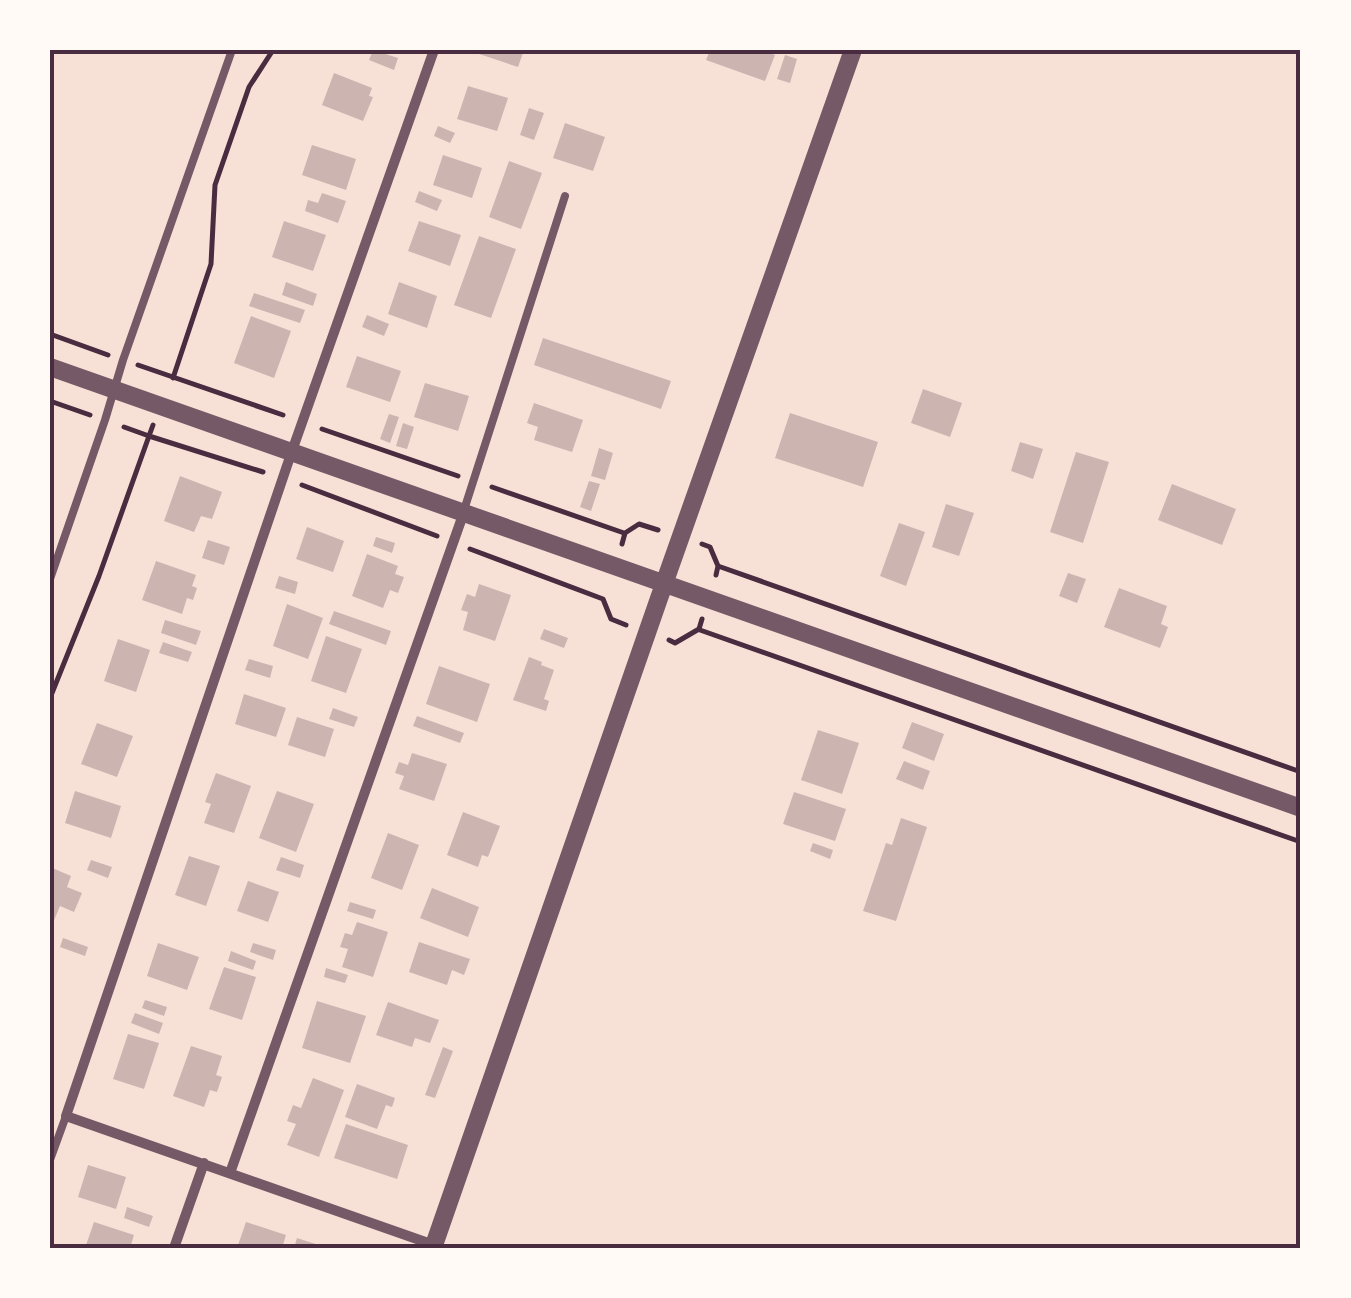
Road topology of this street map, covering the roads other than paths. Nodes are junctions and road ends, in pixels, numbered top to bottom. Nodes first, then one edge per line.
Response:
1 (232, 50) edge
2 (434, 50) edge
3 (853, 50) edge
4 (566, 196) dead end
5 (50, 367) edge
6 (114, 390) junction
7 (292, 451) junction
8 (464, 512) junction
9 (50, 579) edge
10 (664, 584) junction
11 (1301, 808) edge
12 (66, 1116) junction
13 (50, 1160) edge
14 (204, 1164) junction
15 (230, 1172) junction
16 (434, 1246) edge
17 (174, 1248) edge

1 - 6 lane
2 - 7 street
3 - 10 street
4 - 8 lane
5 - 6 street
6 - 7 street
6 - 9 lane
7 - 8 street
7 - 12 street
8 - 10 street
8 - 15 street
10 - 11 street
10 - 16 street
12 - 13 lane
12 - 14 street
14 - 15 street
14 - 17 street
15 - 16 street

